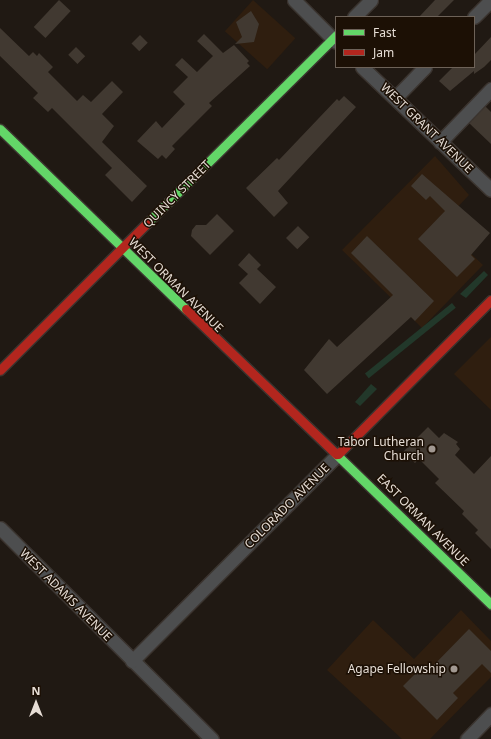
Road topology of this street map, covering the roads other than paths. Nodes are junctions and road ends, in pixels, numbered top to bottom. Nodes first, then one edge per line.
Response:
1 (294, 0) edge
2 (371, 0) edge
3 (488, 3) dead end
4 (355, 16) edge
5 (475, 16) edge
6 (335, 38) edge
7 (363, 68) edge
8 (424, 68) edge
9 (491, 90) edge
10 (395, 98) junction
11 (0, 129) edge
12 (440, 142) junction
13 (491, 190) edge
14 (122, 249) junction
15 (491, 300) edge
16 (0, 370) edge
17 (338, 454) junction
18 (0, 528) edge
19 (491, 604) edge
20 (132, 661) junction
21 (491, 714) edge
22 (212, 739) edge
23 (467, 739) edge

1 - 6 street
2 - 4 street
3 - 5 street
6 - 14 street, QUINCY STREET
7 - 10 street, WEST GRANT AVENUE
8 - 10 street
9 - 12 street
10 - 12 street, WEST GRANT AVENUE
11 - 14 street, WEST ORMAN AVENUE
12 - 13 street, WEST GRANT AVENUE
14 - 16 street, QUINCY STREET
14 - 17 street, WEST ORMAN AVENUE
15 - 17 street, COLORADO AVENUE
17 - 19 street, EAST ORMAN AVENUE
17 - 20 street, COLORADO AVENUE
18 - 20 street, WEST ADAMS AVENUE
20 - 22 street, WEST ADAMS AVENUE
21 - 23 street

